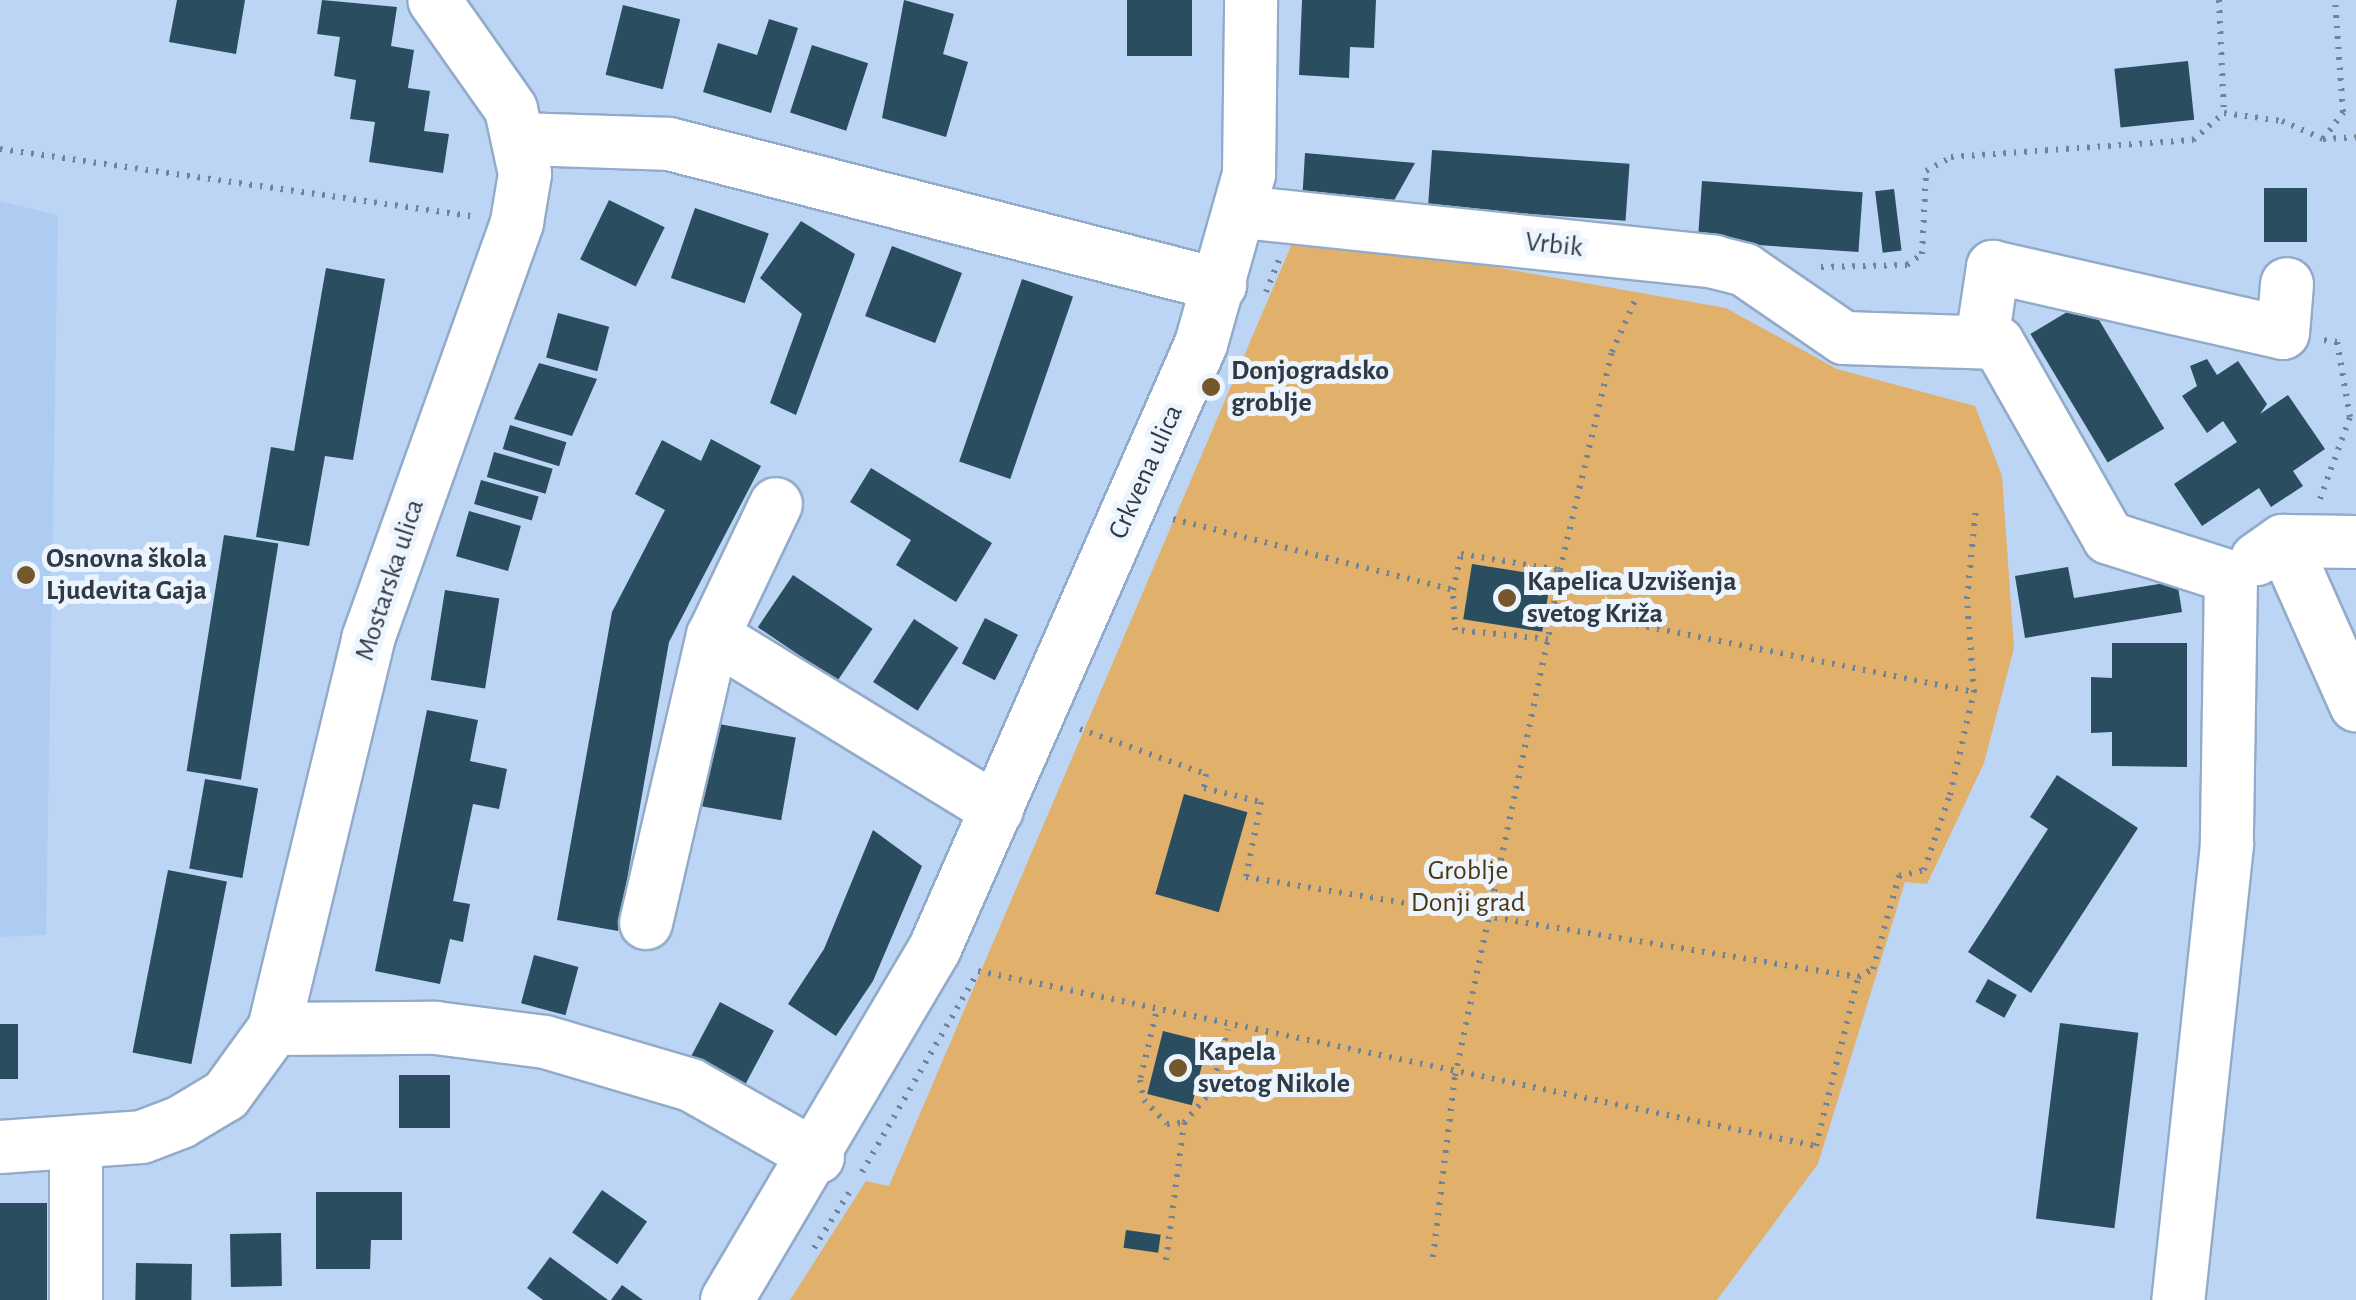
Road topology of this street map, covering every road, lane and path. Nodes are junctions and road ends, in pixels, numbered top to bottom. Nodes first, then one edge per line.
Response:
1 (434, 0) edge
2 (1251, 0) edge
3 (2219, 0) edge
4 (2335, 0) edge
5 (2224, 114) junction
6 (2356, 137) edge
7 (522, 139) junction
8 (2323, 139) junction
9 (0, 149) edge
10 (1242, 212) junction
11 (517, 222) junction
12 (1744, 270) junction
13 (1220, 285) junction
14 (1636, 296) dead end
15 (2285, 308) joint
16 (1982, 340) junction
17 (776, 504) dead end
18 (1976, 507) dead end
19 (1171, 519) dead end
20 (2283, 541) junction
21 (2356, 542) edge
22 (1560, 570) junction
23 (2231, 577) junction
24 (1453, 590) junction
25 (1554, 608) junction
26 (712, 636) junction
27 (1548, 640) junction
28 (1974, 692) junction
29 (2356, 705) edge
30 (1040, 712) junction
31 (997, 810) junction
32 (646, 923) dead end
33 (1489, 923) junction
34 (978, 971) dead end
35 (1858, 977) junction
36 (1156, 1014) junction
37 (1228, 1029) junction
38 (274, 1030) junction
39 (1454, 1076) junction
40 (1184, 1123) junction
41 (76, 1144) junction
42 (0, 1146) edge
43 (818, 1158) junction
44 (1433, 1258) dead end
45 (1166, 1260) dead end
46 (76, 1300) edge
47 (726, 1300) edge
48 (2178, 1300) edge

1 - 7 street
2 - 10 street, Crkvena ulica
3 - 5 path
4 - 8 path
5 - 8 path
5 - 12 path
6 - 8 path
7 - 11 street, Mostarska ulica
7 - 13 street
9 - 11 path
10 - 12 street, Vrbik
10 - 13 street, Crkvena ulica
11 - 38 street, Mostarska ulica
12 - 16 street, Vrbik
13 - 30 street, Crkvena ulica
14 - 22 path
15 - 16 street
15 - 20 path
16 - 23 street
17 - 26 street
18 - 28 path
19 - 24 path
20 - 21 street
20 - 23 street
20 - 29 street
22 - 24 path
22 - 25 path
23 - 48 street
24 - 27 path
25 - 27 path
25 - 28 path
26 - 31 street
26 - 32 street
27 - 33 path
28 - 35 path
30 - 31 street, Crkvena ulica
30 - 33 path
31 - 43 street, Crkvena ulica
33 - 35 path
33 - 39 path
34 - 36 path
35 - 39 path
36 - 37 path
36 - 40 path
37 - 39 path
37 - 40 path
38 - 41 street, Mostarska ulica
38 - 43 street
39 - 44 path
40 - 45 path
41 - 42 street, Mostarska ulica
41 - 46 street
43 - 47 street, Crkvena ulica

